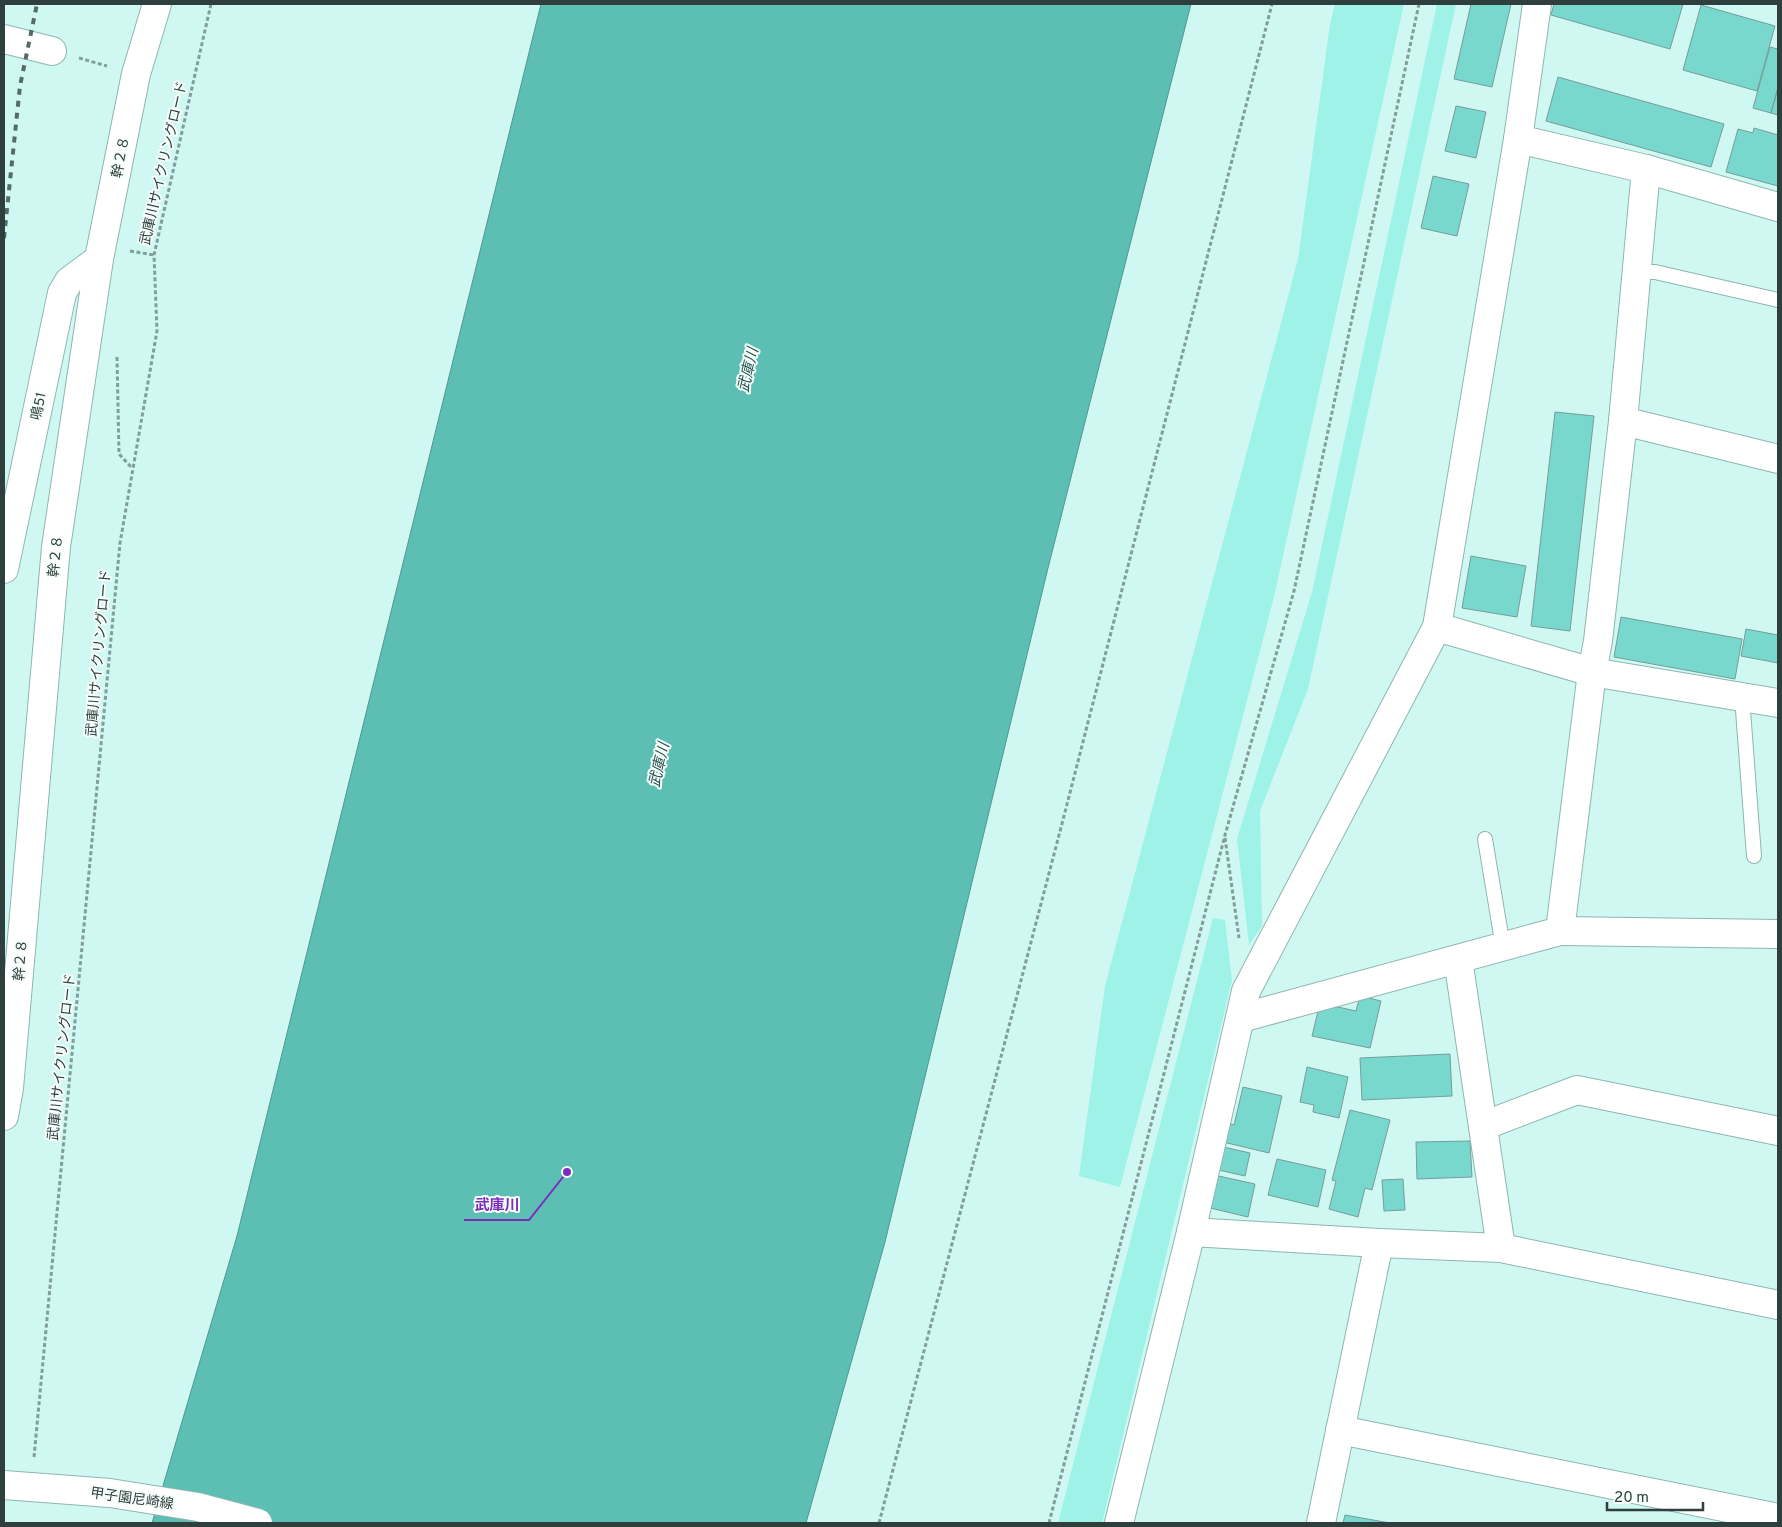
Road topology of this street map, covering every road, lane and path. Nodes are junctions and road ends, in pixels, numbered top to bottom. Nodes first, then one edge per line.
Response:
1 (157, 4) edge
2 (211, 4) edge
3 (1272, 4) edge
4 (1419, 4) edge
5 (1537, 4) edge
6 (4, 39) edge
7 (52, 51) joint
8 (127, 72) junction
9 (1518, 138) junction
10 (1646, 169) junction
11 (1778, 207) edge
12 (100, 259) junction
13 (1637, 272) junction
14 (1778, 300) edge
15 (1623, 421) junction
16 (1778, 459) edge
17 (4, 569) edge
18 (1437, 627) junction
19 (1592, 672) junction
20 (1742, 697) junction
21 (1778, 703) edge
22 (1225, 835) junction
23 (1485, 839) dead end
24 (1754, 856) dead end
25 (1560, 931) junction
26 (1778, 934) edge
27 (1239, 939) dead end
28 (1503, 947) junction
29 (1458, 959) junction
30 (1241, 1018) junction
31 (4, 1116) edge
32 (1483, 1126) junction
33 (1778, 1131) edge
34 (1190, 1232) junction
35 (1379, 1243) junction
36 (1501, 1248) junction
37 (1778, 1305) edge
38 (1340, 1430) junction
39 (34, 1459) dead end
40 (4, 1485) edge
41 (1778, 1518) edge
42 (258, 1523) edge
43 (879, 1523) edge
44 (1049, 1523) edge
45 (1119, 1523) edge
46 (1321, 1523) edge

1 - 8 street, 幹２８
2 - 39 path, 武庫川サイクリングロード
3 - 43 path
4 - 22 path
5 - 9 street
6 - 7 street
7 - 8 path
8 - 12 street, 幹２８
9 - 10 street
9 - 18 street
10 - 11 street
10 - 13 street
12 - 17 street, 鳴51
12 - 31 street, 幹２８
13 - 14 lane
13 - 15 street
15 - 16 street
15 - 19 street
18 - 19 street
18 - 30 street
19 - 20 street
19 - 25 street
20 - 21 street
20 - 24 lane
22 - 27 path
22 - 44 path
23 - 28 lane
25 - 26 street
25 - 28 street
28 - 29 street
29 - 30 street
29 - 32 street
30 - 34 street
32 - 33 street
32 - 36 street
34 - 35 street
34 - 45 street
35 - 36 street
35 - 38 street
36 - 37 street
38 - 41 street
38 - 46 street
40 - 42 street, 甲子園尼崎線, bridge

